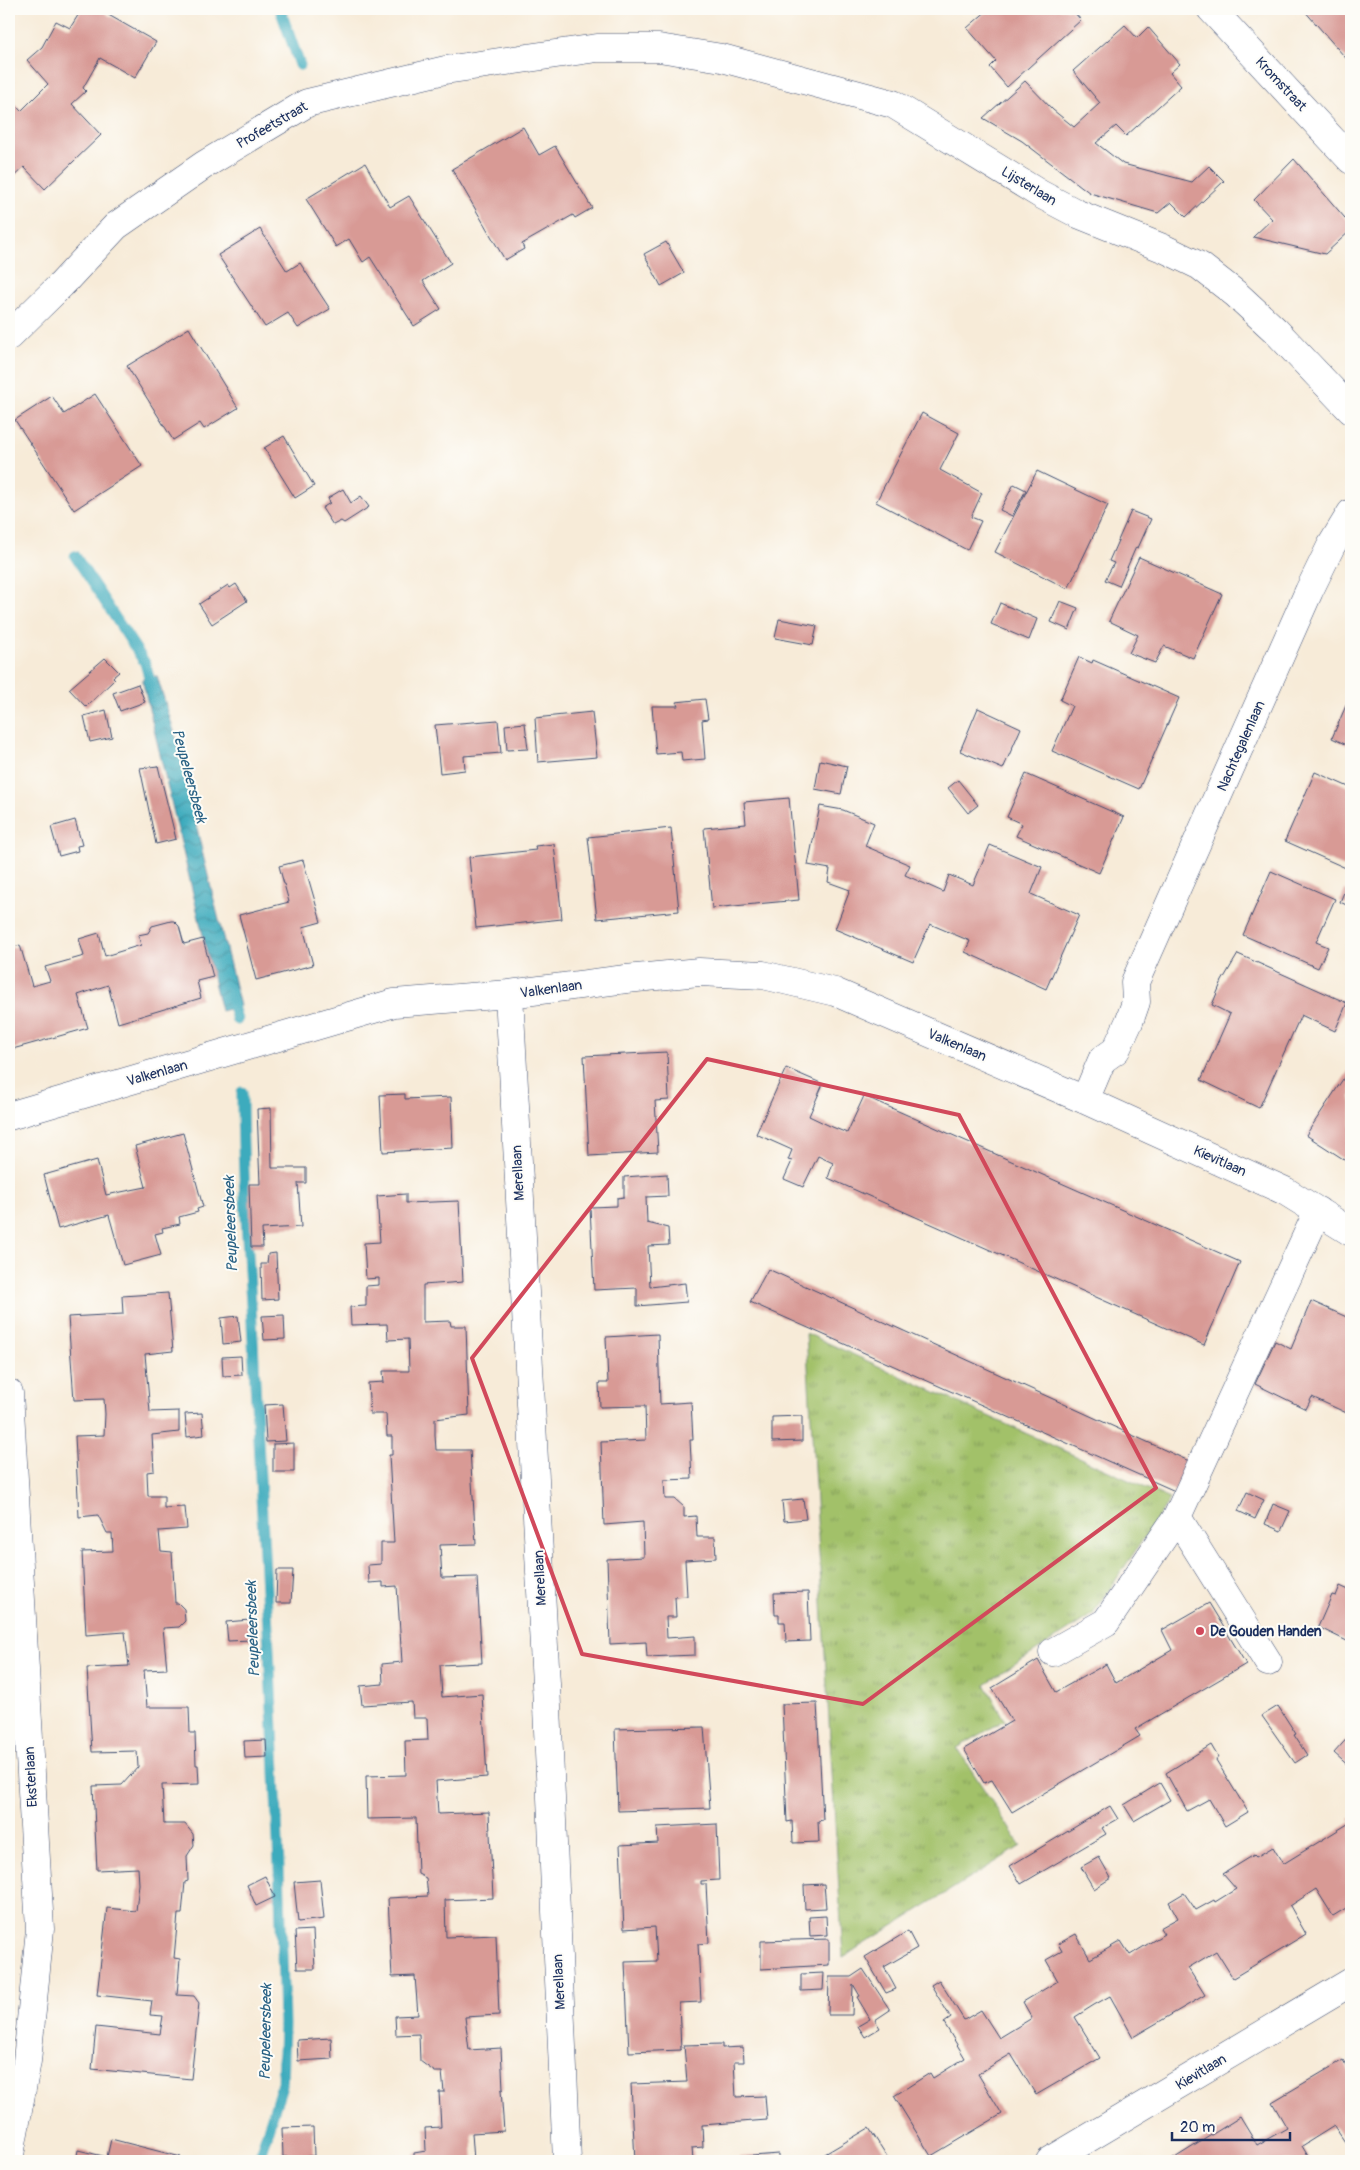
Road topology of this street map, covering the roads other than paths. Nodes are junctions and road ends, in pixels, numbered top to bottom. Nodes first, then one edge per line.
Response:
1 (1211, 9) edge
2 (659, 48) joint
3 (1351, 160) edge
4 (9, 336) edge
5 (1351, 410) edge
6 (1351, 513) edge
7 (509, 994) junction
8 (1085, 1100) junction
9 (9, 1116) edge
10 (1318, 1211) junction
11 (1351, 1232) edge
12 (9, 1393) edge
13 (1177, 1517) junction
14 (1053, 1652) dead end
15 (1268, 1662) dead end
16 (1351, 1982) edge
17 (9, 2160) edge
18 (567, 2161) edge
19 (1050, 2161) edge

1 - 3 street, Kromstraat
2 - 4 street, Profeetstraat
2 - 5 street, Lijsterlaan
6 - 8 street, Nachtegalenlaan
7 - 8 street, Valkenlaan
7 - 9 street, Valkenlaan
7 - 18 street, Merellaan
8 - 10 street, Kievitlaan
10 - 11 street, Kievitlaan
10 - 13 street
12 - 17 street, Eksterlaan
13 - 14 street
13 - 15 street
16 - 19 street, Kievitlaan

